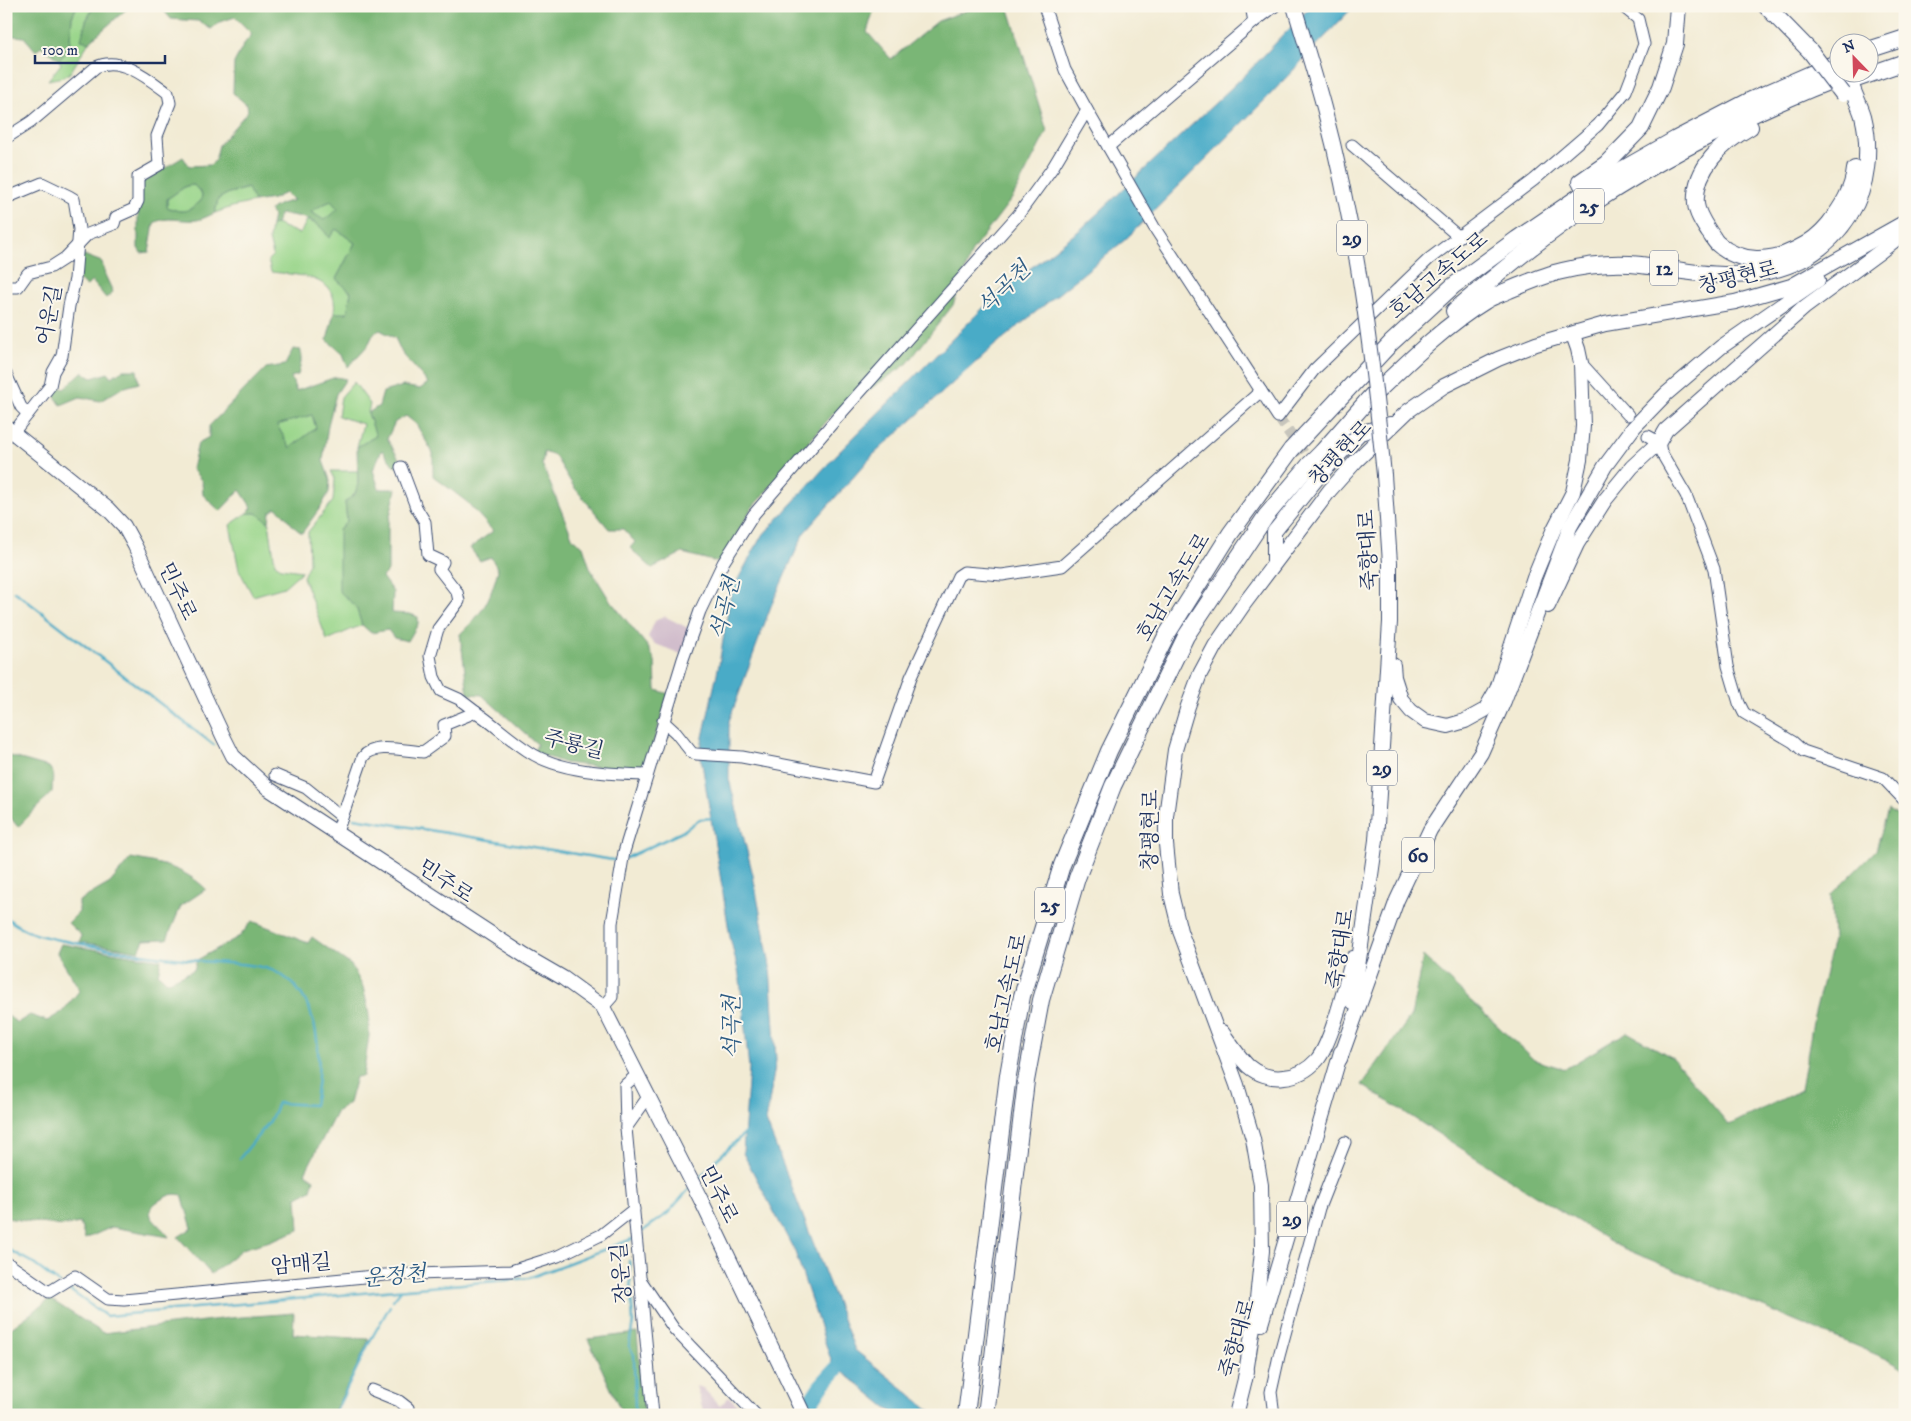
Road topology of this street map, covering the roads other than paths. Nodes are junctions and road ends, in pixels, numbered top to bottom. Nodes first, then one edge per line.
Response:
1 (1044, 6) edge
2 (1251, 6) edge
3 (1275, 6) edge
4 (1294, 6) edge
5 (1622, 6) edge
6 (1678, 6) edge
7 (1766, 6) edge
8 (1779, 6) edge
9 (1254, 22) junction
10 (1905, 38) edge
11 (1878, 47) edge
12 (1814, 48) junction
13 (1905, 54) edge
14 (1828, 61) edge
15 (1905, 62) edge
16 (1878, 63) edge
17 (1828, 66) edge
18 (1849, 85) edge
19 (1087, 110) junction
20 (6, 138) edge
21 (1352, 144) dead end
22 (1108, 147) junction
23 (6, 198) edge
24 (1905, 222) edge
25 (1905, 232) edge
26 (1459, 237) junction
27 (1517, 239) junction
28 (78, 244) junction
29 (1842, 259) junction
30 (6, 287) edge
31 (1573, 334) junction
32 (1581, 363) junction
33 (6, 374) edge
34 (1262, 391) junction
35 (1367, 401) junction
36 (28, 414) junction
37 (1628, 415) dead end
38 (10, 430) edge
39 (1654, 439) junction
40 (401, 467) dead end
41 (1390, 622) junction
42 (1518, 662) junction
43 (476, 712) junction
44 (663, 721) junction
45 (275, 775) dead end
46 (646, 775) junction
47 (1903, 797) edge
48 (342, 817) junction
49 (337, 832) junction
50 (1367, 913) junction
51 (603, 1007) junction
52 (1211, 1018) junction
53 (1340, 1059) junction
54 (638, 1074) junction
55 (648, 1097) junction
56 (626, 1128) junction
57 (1345, 1142) dead end
58 (634, 1214) junction
59 (6, 1262) edge
60 (640, 1278) junction
61 (1245, 1379) junction
62 (372, 1390) dead end
63 (406, 1415) edge
64 (653, 1415) edge
65 (756, 1415) edge
66 (804, 1415) edge
67 (966, 1415) edge
68 (986, 1415) edge
69 (1236, 1415) edge
70 (1274, 1415) edge

1 - 19 street
2 - 9 street
3 - 9 street
4 - 41 main road, 죽향대로 / 29, bridge
5 - 26 street
6 - 27 highway
7 - 12 highway
8 - 12 highway, 12
9 - 22 street
10 - 11 highway
12 - 14 highway, 12
12 - 18 highway, bridge
13 - 16 highway
15 - 18 highway
17 - 27 highway, 호남고속도로 / 25
18 - 35 highway, 호남고속도로 / 25
18 - 35 highway, 12
19 - 22 street
19 - 44 street
20 - 28 street
21 - 26 street
22 - 34 street
23 - 28 street, 어운길
24 - 29 main road, 창평현로 / 60
25 - 39 main road
26 - 34 street
27 - 67 highway, 호남고속도로 / 25, bridge
28 - 30 street
28 - 36 street, 어운길
29 - 31 main road, 창평현로 / 60
29 - 42 main road, 60
31 - 32 main road
31 - 52 main road, 창평현로 / 60
32 - 37 street
32 - 41 main road
33 - 36 street
34 - 44 street
35 - 68 highway, 호남고속도로 / 25, bridge
36 - 38 street, 어운길
38 - 49 main road, 민주로
39 - 42 main road
39 - 47 street
40 - 43 street, 주룡길
41 - 50 main road, 죽향대로 / 29
42 - 53 main road, 60
43 - 46 street, 주룡길
43 - 48 street
44 - 46 street
45 - 48 street
46 - 51 street
48 - 49 street
49 - 51 main road, 민주로
50 - 52 main road
50 - 53 main road, 죽향대로 / 29
51 - 54 main road, 민주로
52 - 61 main road, 60
53 - 61 main road, 죽향대로 / 29
54 - 55 main road, 민주로
54 - 56 street, 장운길
55 - 56 street
55 - 66 main road, 민주로
56 - 58 street, 장운길
57 - 70 street
58 - 59 street, 암매길
58 - 60 street, 장운길
60 - 64 street, 장운길
60 - 65 street
61 - 69 main road, 죽향대로 / 29
62 - 63 street

